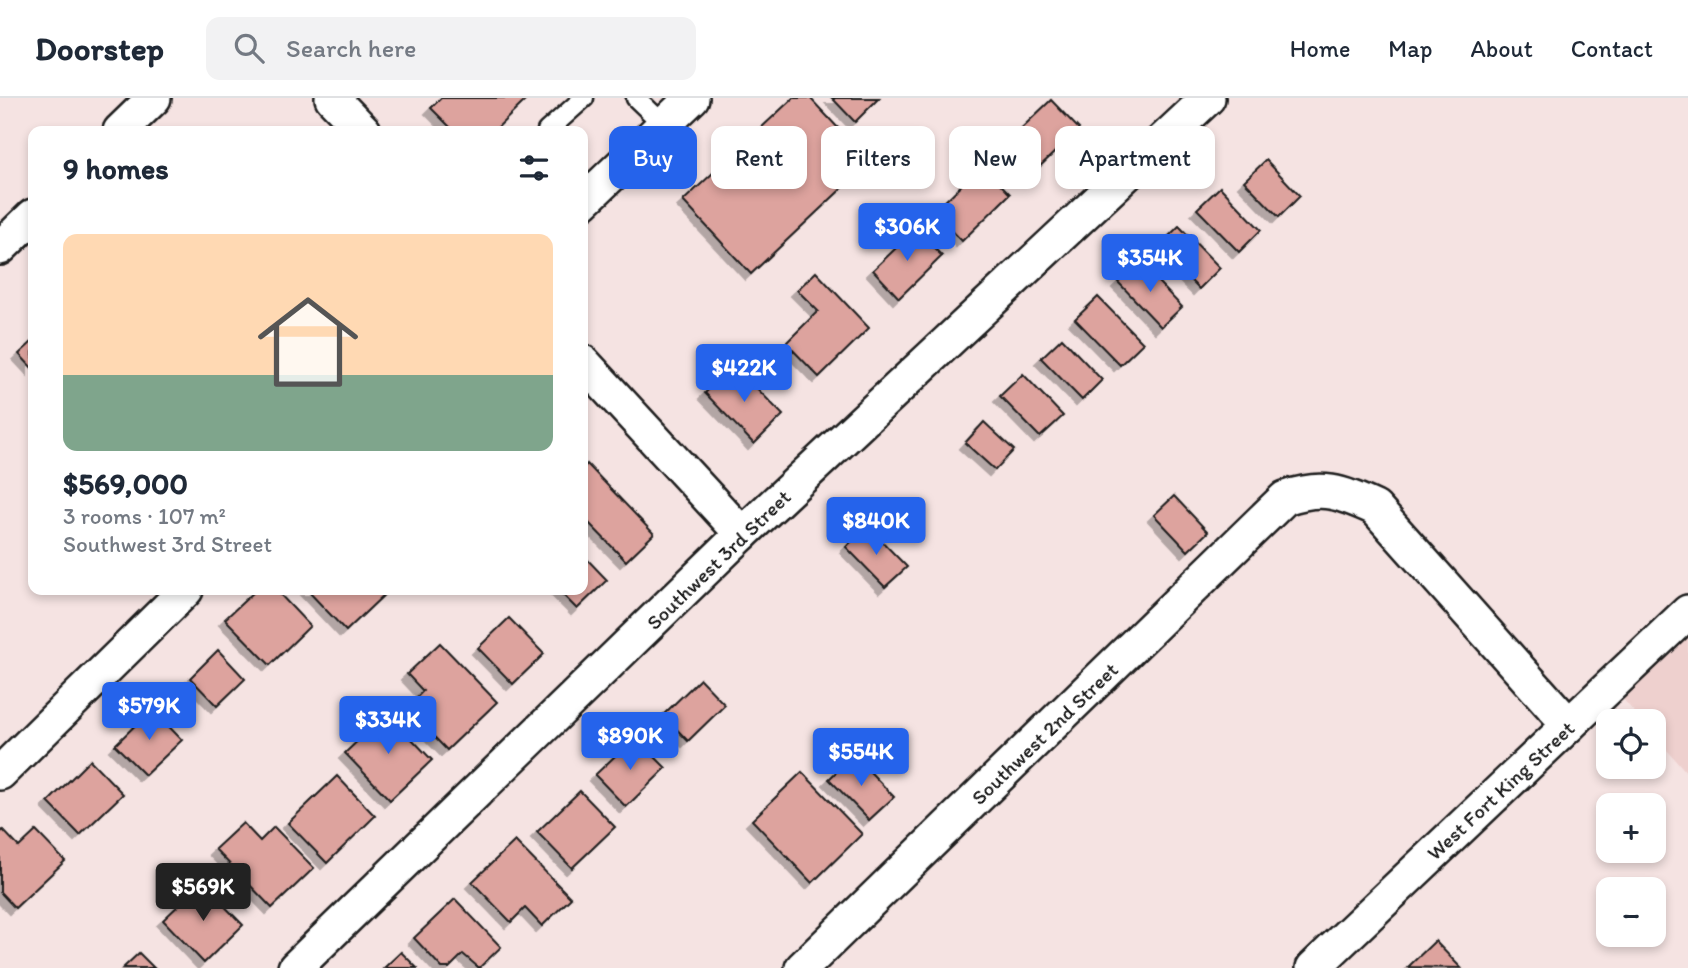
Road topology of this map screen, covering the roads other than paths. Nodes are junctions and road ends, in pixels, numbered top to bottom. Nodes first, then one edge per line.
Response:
1 (154, 98) edge
2 (332, 98) edge
3 (584, 98) edge
4 (636, 98) edge
5 (692, 98) edge
6 (1208, 98) edge
7 (664, 125) junction
8 (125, 126) edge
9 (359, 126) edge
10 (553, 126) edge
11 (588, 197) edge
12 (28, 221) edge
13 (0, 248) edge
14 (588, 367) edge
15 (742, 534) junction
16 (181, 595) edge
17 (1688, 612) edge
18 (1569, 725) junction
19 (0, 773) edge
20 (295, 968) edge
21 (802, 968) edge
22 (1312, 968) edge

1 - 8 street
2 - 9 street
3 - 10 lane
4 - 7 lane
5 - 7 street
6 - 15 street, Southwest 3rd Street
7 - 11 street
12 - 13 street
14 - 15 street
15 - 20 street, Southwest 3rd Street
16 - 19 street
17 - 18 street, West Fort King Street
18 - 21 street, Southwest 2nd Street
18 - 22 street, West Fort King Street

